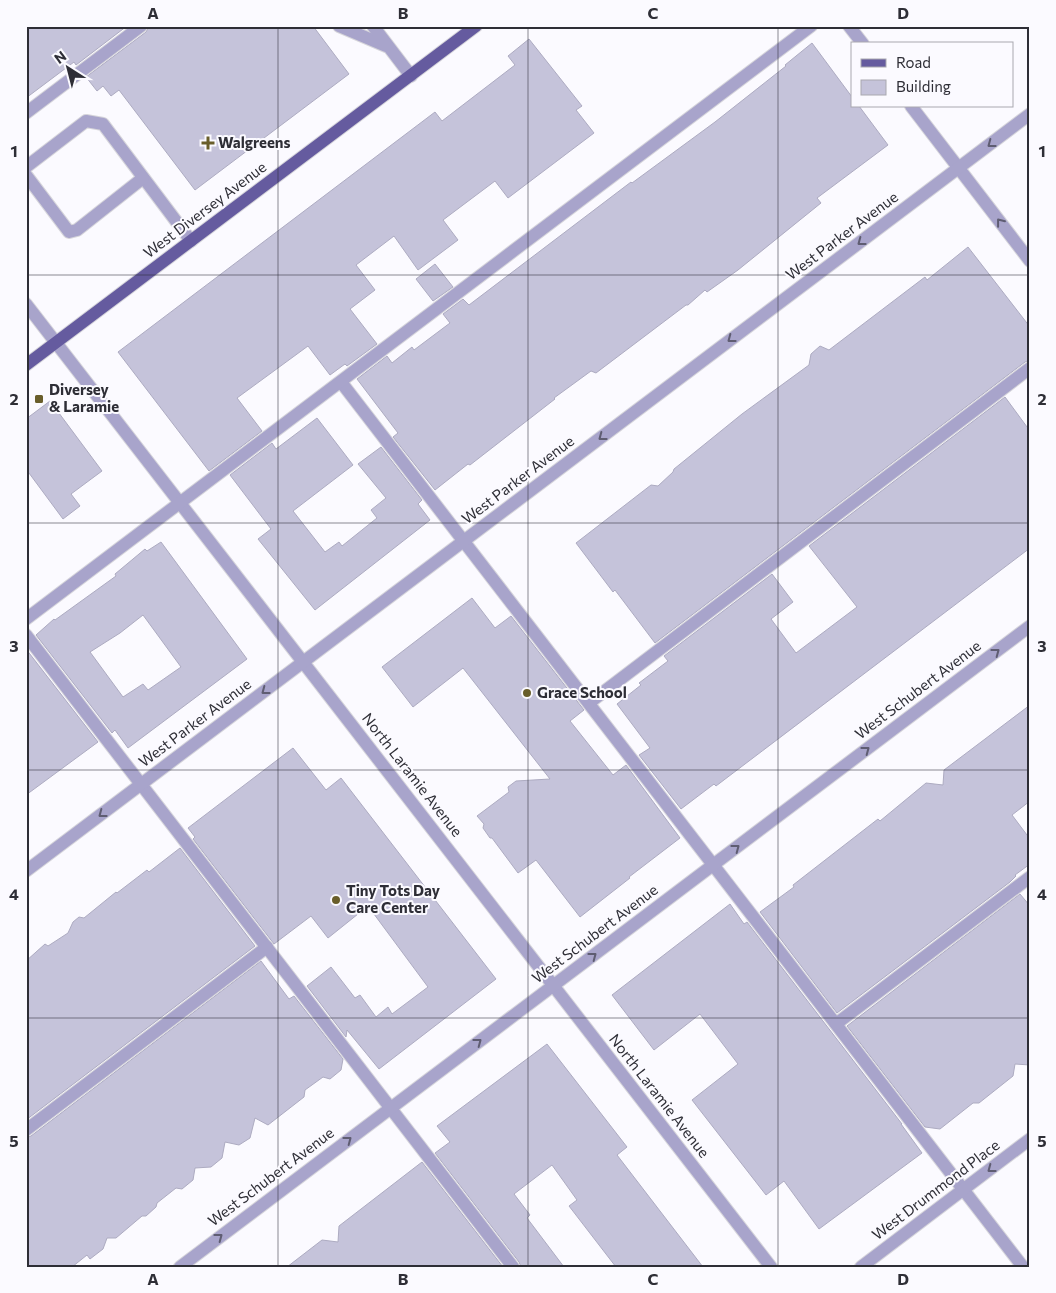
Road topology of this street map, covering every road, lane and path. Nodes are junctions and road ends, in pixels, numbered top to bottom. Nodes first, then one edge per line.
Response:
1 (141, 26) edge
2 (339, 26) edge
3 (373, 26) edge
4 (476, 26) edge
5 (811, 26) edge
6 (849, 26) edge
7 (461, 31) edge
8 (861, 42) edge
9 (389, 47) junction
10 (411, 76) junction
11 (913, 108) edge
12 (26, 113) edge
13 (1030, 114) edge
14 (26, 167) edge
15 (958, 168) junction
16 (26, 175) edge
17 (143, 178) junction
18 (191, 241) junction
19 (1030, 261) edge
20 (26, 304) edge
21 (56, 343) junction
22 (26, 365) edge
23 (1030, 368) edge
24 (341, 382) junction
25 (181, 503) junction
26 (464, 541) junction
27 (26, 620) edge
28 (1030, 626) edge
29 (26, 636) edge
30 (304, 662) junction
31 (589, 703) junction
32 (141, 784) junction
33 (714, 865) junction
34 (26, 871) edge
35 (1030, 876) edge
36 (266, 948) junction
37 (554, 986) junction
38 (836, 1024) junction
39 (391, 1108) junction
40 (26, 1130) edge
41 (1030, 1139) edge
42 (963, 1190) junction
43 (180, 1267) edge
44 (513, 1267) edge
45 (771, 1267) edge
46 (861, 1267) edge
47 (1023, 1267) edge

1 - 12 street
2 - 9 street
3 - 9 street
4 - 7 main road, West Diversey Avenue
5 - 24 street
6 - 8 street
7 - 10 main road, West Diversey Avenue
9 - 10 street
10 - 18 main road, West Diversey Avenue
11 - 15 street
13 -> 15 street, West Parker Avenue
14 - 17 street
19 -> 15 street
15 -> 26 street, West Parker Avenue
16 - 17 street
17 - 18 street
18 - 21 main road, West Diversey Avenue
20 - 21 street, North Laramie Avenue
21 - 22 main road, West Diversey Avenue
21 - 25 street, North Laramie Avenue
23 - 31 street
24 - 25 street
24 - 26 street
25 - 27 street
25 - 30 street, North Laramie Avenue
26 - 30 street, West Parker Avenue
26 - 31 street
33 -> 28 street, West Schubert Avenue
29 - 32 street
30 -> 32 street, West Parker Avenue
30 - 37 street, North Laramie Avenue
31 - 33 street
32 -> 34 street, West Parker Avenue
32 - 36 street
37 -> 33 street, West Schubert Avenue
33 - 38 street
35 - 38 street
36 - 39 street
36 - 40 street
39 -> 37 street, West Schubert Avenue
37 - 45 street, North Laramie Avenue
38 - 42 street
43 -> 39 street, West Schubert Avenue
39 - 44 street
41 -> 42 street, West Drummond Place
42 - 46 street, West Drummond Place
42 - 47 street

